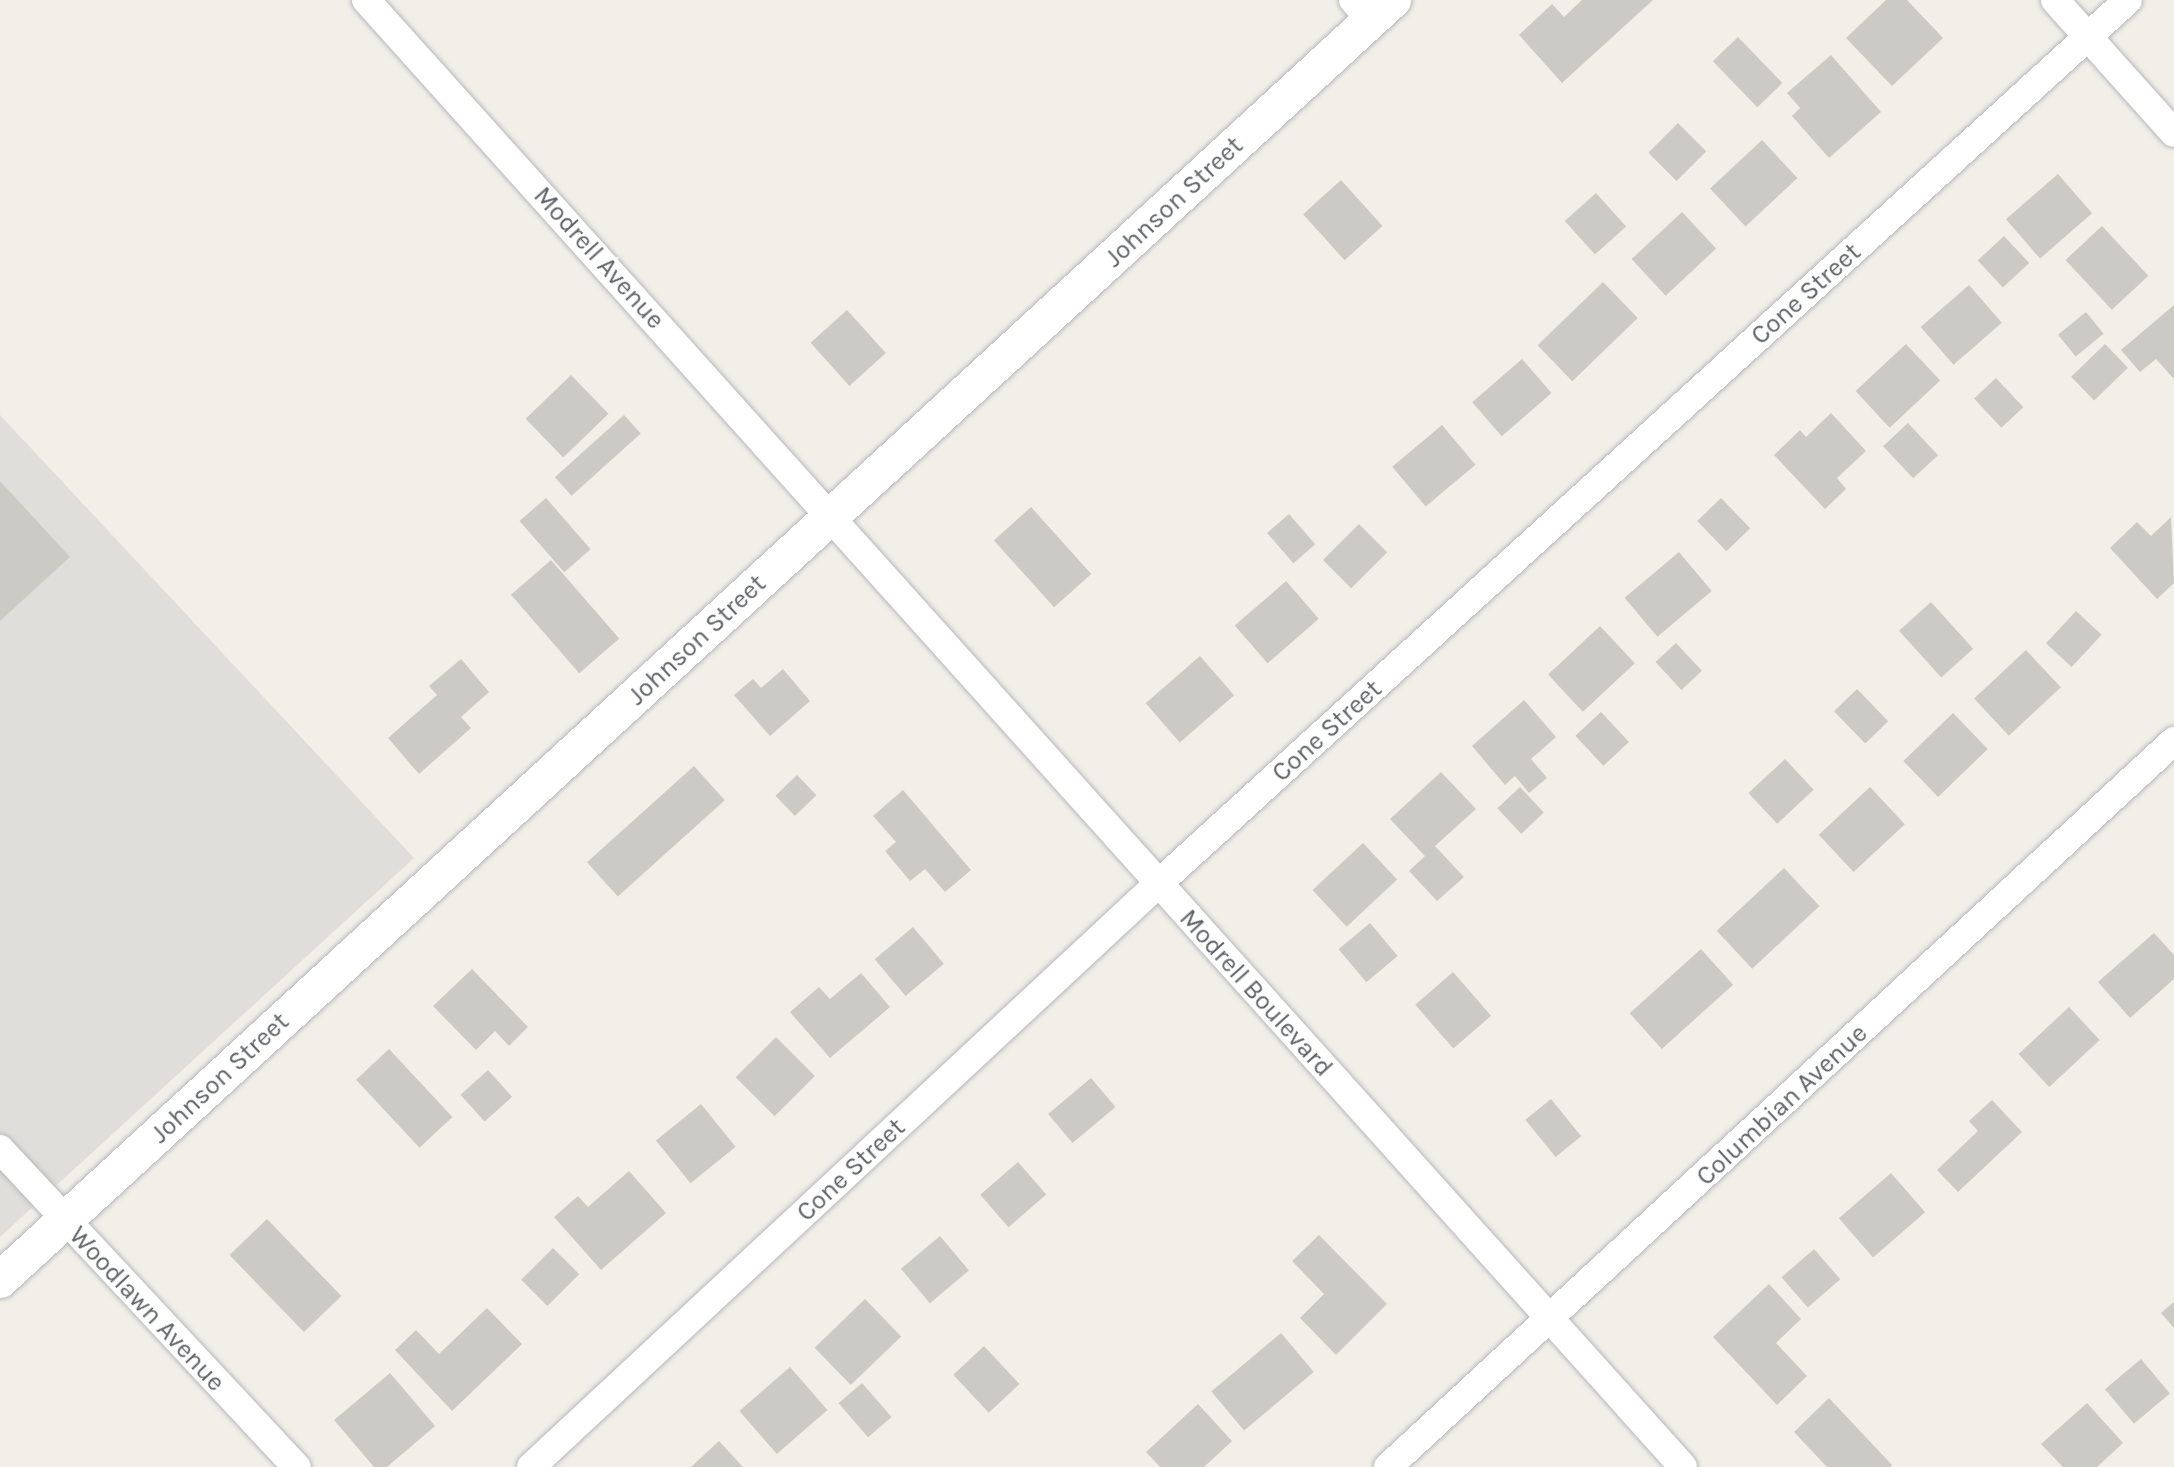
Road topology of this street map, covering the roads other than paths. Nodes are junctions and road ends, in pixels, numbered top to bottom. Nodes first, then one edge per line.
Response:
1 (366, 0) edge
2 (2055, 0) edge
3 (2128, 0) edge
4 (1372, 7) edge
5 (2088, 37) junction
6 (2174, 133) edge
7 (831, 517) junction
8 (2174, 741) edge
9 (1158, 884) junction
10 (0, 1149) edge
11 (64, 1221) junction
12 (0, 1280) edge
13 (1550, 1320) junction
14 (297, 1467) edge
15 (531, 1467) edge
16 (1388, 1467) edge
17 (1683, 1467) edge

1 - 7 street, Modrell Avenue
2 - 5 street
3 - 5 street, Cone Street
4 - 7 street, Johnson Street
5 - 6 street
5 - 9 street, Cone Street
7 - 9 street, Modrell Boulevard
7 - 11 street, Johnson Street
8 - 13 street, Columbian Avenue
9 - 13 street, Modrell Boulevard
9 - 15 street, Cone Street
10 - 11 street, Woodlawn Avenue
11 - 12 street, Johnson Street
11 - 14 street, Woodlawn Avenue
13 - 16 street, Columbian Avenue
13 - 17 street, Modrell Boulevard

